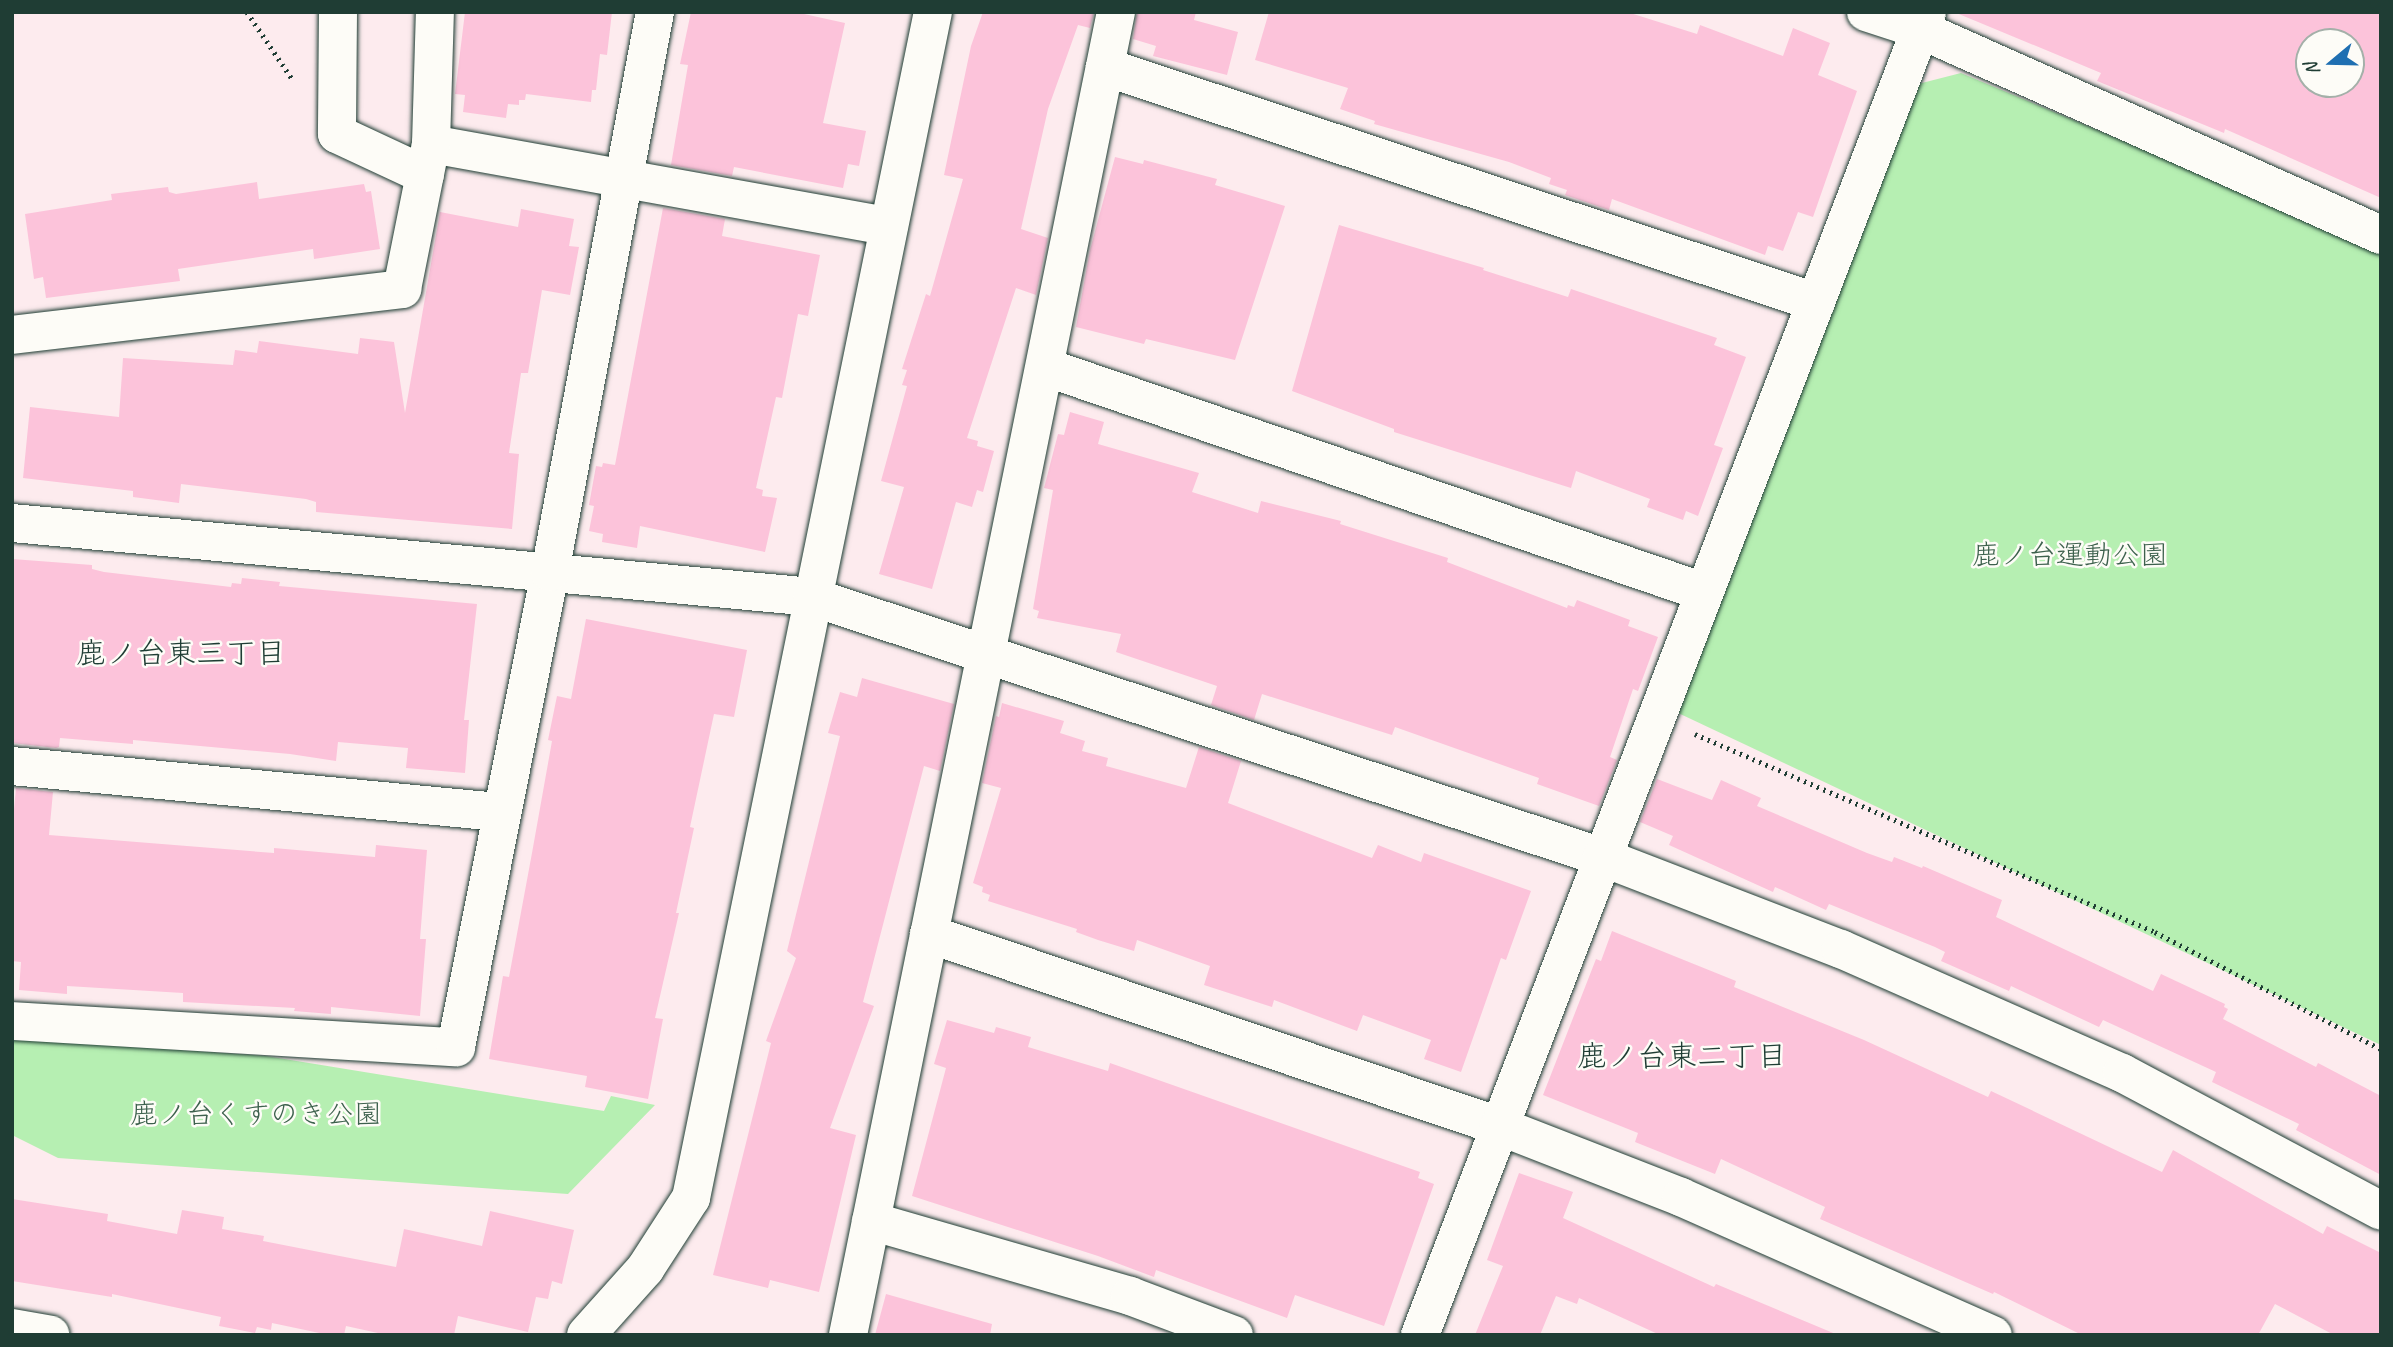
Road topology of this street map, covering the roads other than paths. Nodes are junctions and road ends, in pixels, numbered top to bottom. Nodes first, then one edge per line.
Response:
1 (338, 12) edge
2 (435, 12) edge
3 (655, 12) edge
4 (933, 12) edge
5 (1116, 12) edge
6 (1866, 12) edge
7 (1924, 21) edge
8 (1105, 67) junction
9 (428, 159) junction
10 (623, 178) junction
11 (889, 226) junction
12 (2381, 236) edge
13 (1816, 302) junction
14 (12, 335) edge
15 (1045, 367) junction
16 (12, 523) edge
17 (550, 572) junction
18 (1704, 592) junction
19 (812, 597) junction
20 (986, 654) junction
21 (12, 766) edge
22 (500, 812) junction
23 (1602, 857) junction
24 (929, 934) junction
25 (12, 1021) edge
26 (1499, 1126) junction
27 (2381, 1211) edge
28 (871, 1222) junction
29 (12, 1328) edge
30 (50, 1335) edge
31 (586, 1335) edge
32 (848, 1335) edge
33 (1234, 1335) edge
34 (1419, 1335) edge
35 (1993, 1335) edge

1 - 9 street
2 - 9 street
3 - 10 street
4 - 11 street
5 - 8 street
6 - 7 street
7 - 12 street
7 - 13 street
8 - 13 street
8 - 15 street
9 - 10 street
9 - 14 street
10 - 11 street
10 - 17 street
11 - 19 street
13 - 18 street
15 - 18 street
15 - 20 street
16 - 17 street
17 - 19 street
17 - 22 street
18 - 23 street
19 - 20 street
19 - 31 street
20 - 23 street
20 - 24 street
21 - 22 street
22 - 25 street
23 - 26 street
23 - 27 street
24 - 26 street
24 - 28 street
26 - 34 street
26 - 35 street
28 - 32 street
28 - 33 street
29 - 30 street

